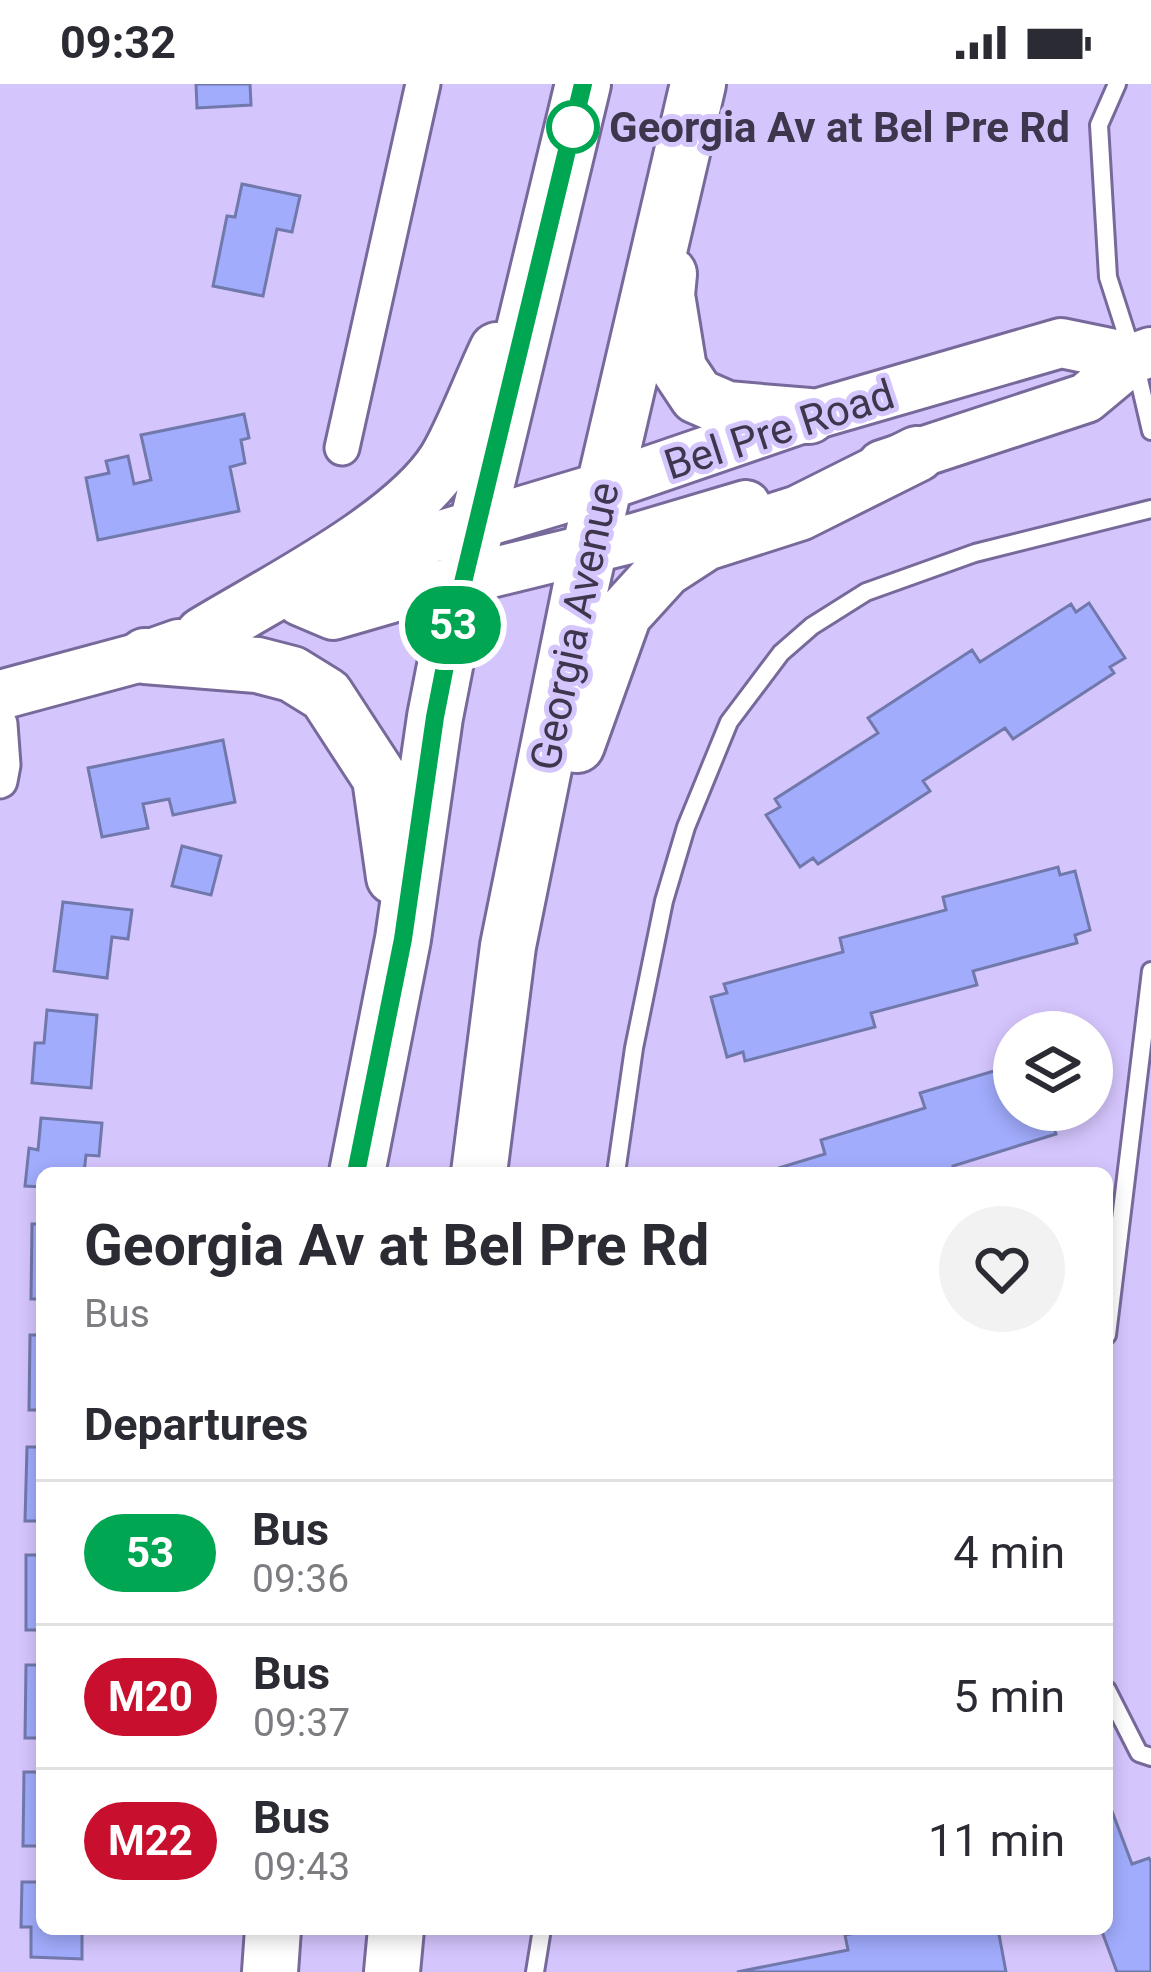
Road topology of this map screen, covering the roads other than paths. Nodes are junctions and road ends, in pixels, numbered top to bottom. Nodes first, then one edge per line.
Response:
1 (423, 84) edge
2 (583, 84) edge
3 (698, 84) edge
4 (1117, 84) edge
5 (674, 187) junction
6 (548, 238) junction
7 (1143, 355) edge
8 (809, 416) junction
9 (1151, 431) edge
10 (342, 448) dead end
11 (917, 454) junction
12 (602, 487) junction
13 (1151, 509) edge
14 (478, 524) junction
15 (589, 550) junction
16 (464, 581) junction
17 (300, 601) junction
18 (203, 634) junction
19 (145, 656) junction
20 (0, 695) edge
21 (0, 724) edge
22 (0, 781) edge
23 (512, 928) junction
24 (403, 939) junction
25 (1151, 971) edge
26 (358, 1167) edge
27 (480, 1167) edge
28 (617, 1167) edge
29 (1113, 1285) edge
30 (1113, 1702) edge
31 (1151, 1757) edge
32 (273, 1935) edge
33 (395, 1935) edge
34 (541, 1935) edge
35 (270, 1972) edge
36 (392, 1972) edge
37 (535, 1972) edge

1 - 10 street
2 - 6 main road
3 - 5 main road, Georgia Avenue
4 - 7 lane
5 - 8 main road
5 - 12 main road, Georgia Avenue
6 - 14 main road
6 - 18 main road
7 - 8 main road, Bel Pre Road
7 - 9 lane
7 - 11 main road, Bel Pre Road
8 - 12 main road, Bel Pre Road
11 - 15 main road, Bel Pre Road
11 - 23 main road
12 - 14 main road, Bel Pre Road
12 - 15 main road, Georgia Avenue
13 - 28 lane
14 - 16 main road
14 - 17 main road, Bel Pre Road
15 - 16 main road, Bel Pre Road
15 - 23 main road, Georgia Avenue
16 - 17 main road, Bel Pre Road
16 - 24 main road
17 - 18 main road, Bel Pre Road
18 - 19 main road, Bel Pre Road
19 - 20 main road, Bel Pre Road
19 - 24 main road
21 - 22 street
23 - 27 main road, Georgia Avenue
24 - 26 main road
25 - 29 lane
30 - 31 lane
32 - 35 main road
33 - 36 main road
34 - 37 lane

